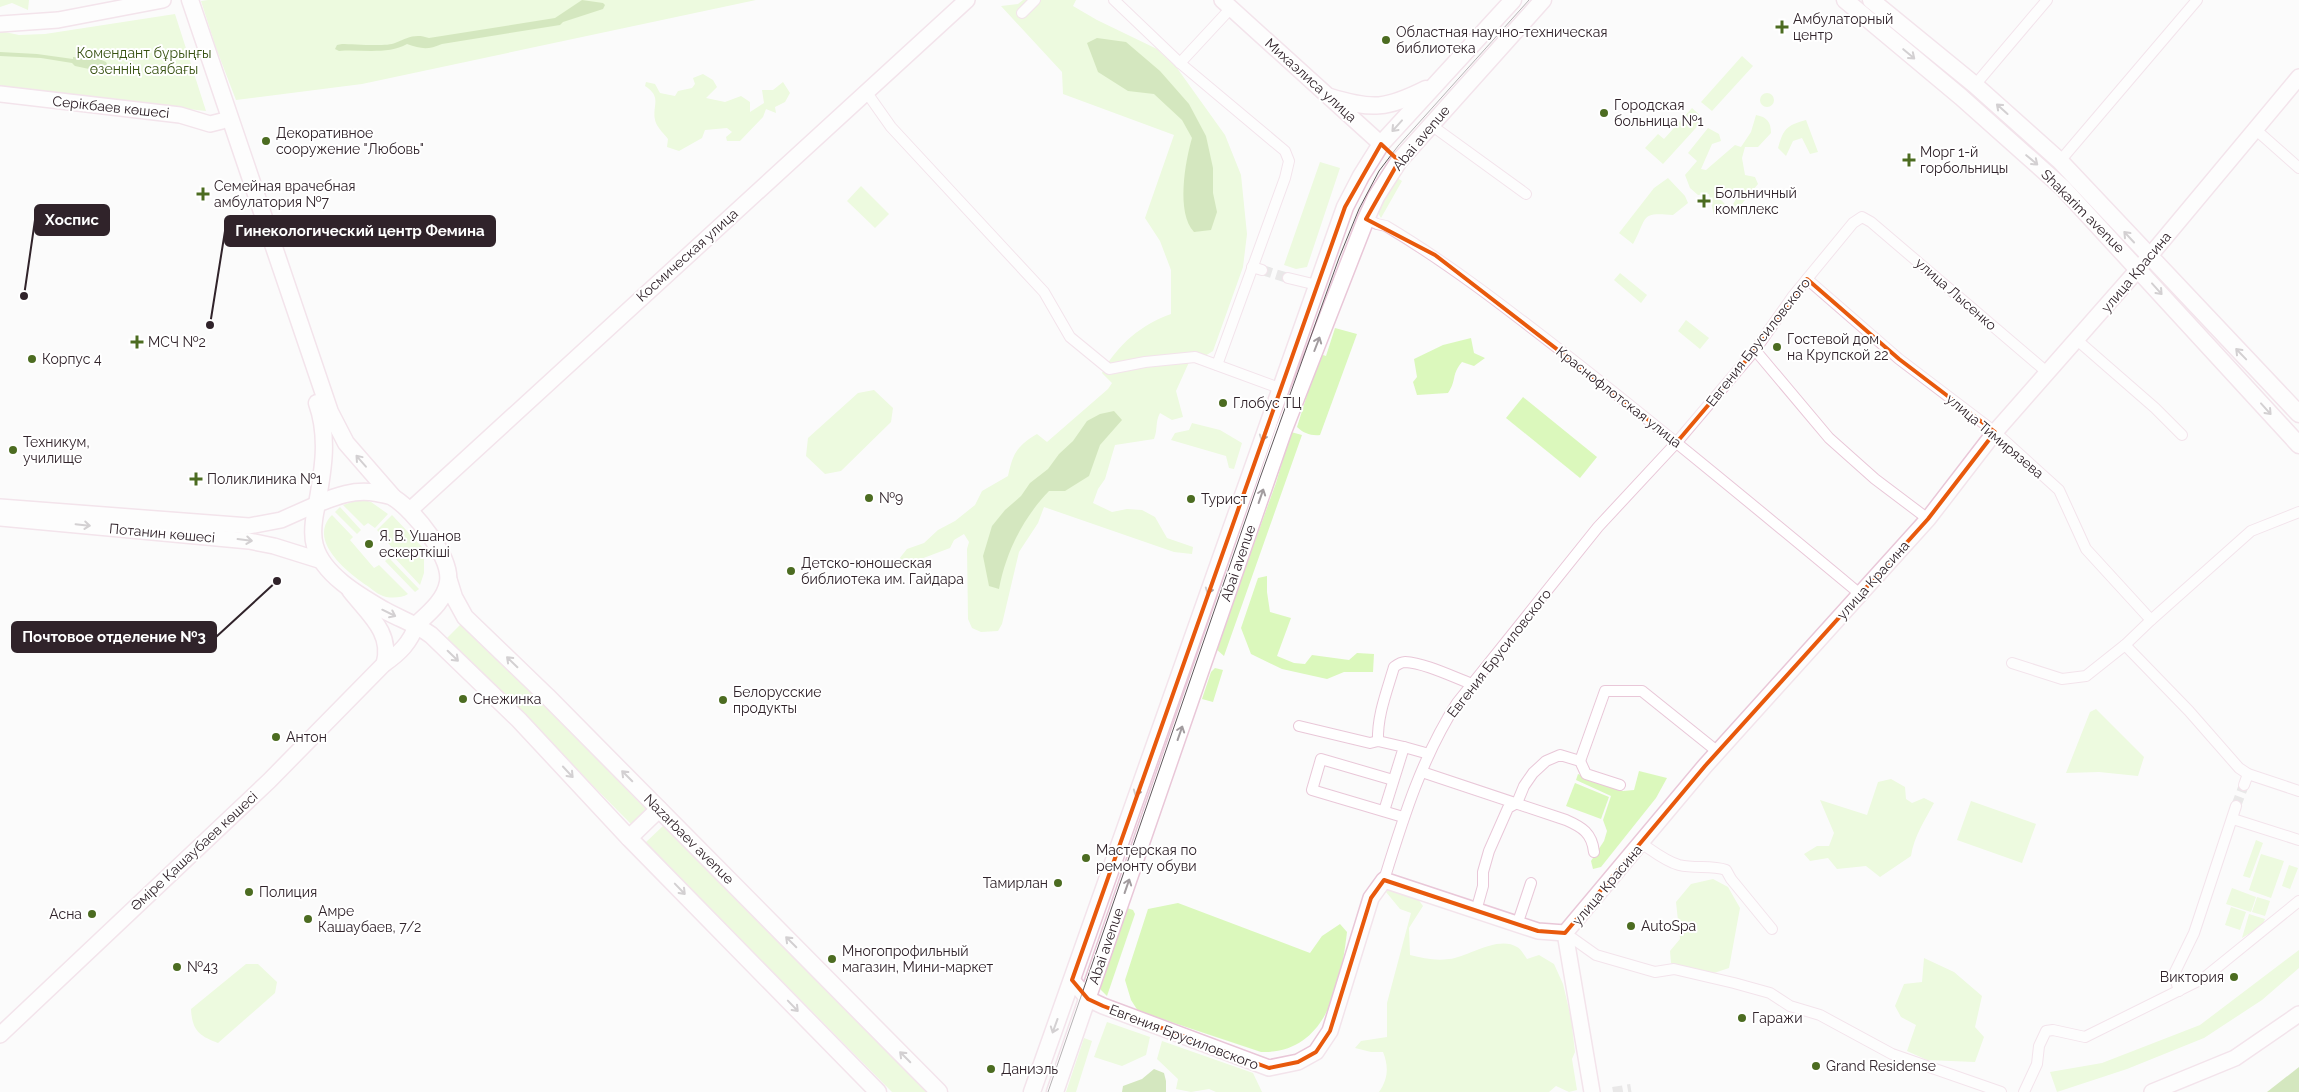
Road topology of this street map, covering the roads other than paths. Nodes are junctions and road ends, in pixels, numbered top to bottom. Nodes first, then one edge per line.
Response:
1 (118, 0) edge
2 (163, 0) edge
3 (967, 0) edge
4 (1034, 0) edge
5 (1114, 0) edge
6 (1513, 0) edge
7 (1543, 0) edge
8 (1845, 0) edge
9 (2047, 0) edge
10 (2197, 0) edge
11 (184, 1) edge
12 (1874, 1) edge
13 (1226, 4) edge
14 (1022, 12) dead end
15 (92, 13) junction
16 (0, 24) edge
17 (1180, 63) junction
18 (2299, 77) edge
19 (1435, 85) junction
20 (1975, 85) junction
21 (867, 93) junction
22 (0, 94) edge
23 (1961, 97) junction
24 (1330, 98) junction
25 (222, 113) junction
26 (1431, 124) junction
27 (2255, 129) junction
28 (1381, 144) junction
29 (1399, 160) junction
30 (2060, 162) junction
31 (2299, 168) edge
32 (1526, 194) dead end
33 (1862, 217) joint
34 (1366, 219) junction
35 (2144, 263) junction
36 (1288, 278) tunnel mouth
37 (1807, 279) junction
38 (1317, 285) junction
39 (2077, 340) junction
40 (1755, 350) junction
41 (1217, 365) junction
42 (2048, 374) junction
43 (1280, 388) junction
44 (2298, 412) edge
45 (1995, 432) junction
46 (2182, 435) dead end
47 (1677, 442) junction
48 (2299, 445) edge
49 (393, 497) junction
50 (317, 504) junction
51 (0, 506) edge
52 (409, 511) junction
53 (2299, 512) edge
54 (0, 518) edge
55 (1928, 519) junction
56 (322, 561) junction
57 (449, 581) junction
58 (344, 583) junction
59 (1860, 594) junction
60 (2151, 620) junction
61 (417, 624) junction
62 (2125, 646) junction
63 (2012, 663) dead end
64 (384, 664) junction
65 (1472, 684) junction
66 (1300, 726) dead end
67 (1378, 741) junction
68 (1404, 747) junction
69 (1718, 752) junction
70 (1429, 754) junction
71 (1580, 761) junction
72 (2243, 771) junction
73 (1422, 772) junction
74 (1393, 780) junction
75 (2244, 784) tunnel mouth
76 (1620, 785) dead end
77 (2299, 791) edge
78 (1517, 802) junction
79 (2236, 806) tunnel mouth
80 (659, 809) junction
81 (1384, 811) junction
82 (1404, 817) junction
83 (2233, 819) junction
84 (629, 838) junction
85 (2299, 840) edge
86 (1641, 843) junction
87 (1594, 852) dead end
88 (1384, 880) junction
89 (1531, 883) dead end
90 (2299, 901) edge
91 (1476, 911) junction
92 (1518, 925) junction
93 (1772, 929) dead end
94 (1565, 934) junction
95 (1072, 980) junction
96 (2179, 991) junction
97 (1088, 999) junction
98 (2299, 1014) edge
99 (0, 1034) edge
100 (878, 1092) edge
101 (939, 1092) edge
102 (1032, 1092) edge
103 (1055, 1092) edge
104 (1592, 1092) edge
105 (2000, 1092) edge
106 (2024, 1092) edge
107 (2152, 1092) edge

1 - 15 street
2 - 15 street
3 - 21 street, Космическая улица
4 - 14 street
5 - 17 street
6 - 19 main road, Abai avenue
7 - 26 main road, Abai avenue
8 -> 23 main road, Shakarim avenue
9 - 20 street
10 - 30 street
11 - 25 main road
12 - 20 main road, Shakarim avenue
13 - 17 street
13 - 24 street, Михаэлиса улица
15 - 16 street
17 - 41 street
18 - 27 street, улица Красина
19 - 24 main road
19 -> 28 main road, Abai avenue
20 - 23 main road
30 -> 20 main road, Shakarim avenue
21 - 41 street
21 - 52 street, Космическая улица
22 - 25 street, Серікбаев көшесі
23 -> 35 main road, Shakarim avenue
24 - 28 street, Михаэлиса улица
49 -> 25 main road
25 - 50 main road
26 - 29 main road, Abai avenue
26 - 32 street
27 - 31 street
27 - 35 street, улица Красина
28 - 29 main road, Михаэлиса улица
28 - 38 main road, Abai avenue
29 - 34 main road, Abai avenue
35 -> 30 main road, Shakarim avenue
33 - 37 street, Евгения Брусиловского
33 - 42 street, улица Лысенко
34 - 47 street, Краснофлотская улица
97 -> 34 main road, Abai avenue
35 - 39 street, улица Красина
44 -> 35 main road, Shakarim avenue
35 -> 48 main road, Shakarim avenue
36 - 38 street
37 - 40 street, Евгения Брусиловского
37 - 45 street, улица Тимирязева
38 - 43 main road, Abai avenue
39 - 42 street, улица Красина
39 - 46 street
40 - 47 street, Евгения Брусиловского
40 - 55 street
41 - 43 street
42 - 45 street, улица Красина
43 -> 95 main road, Abai avenue
45 - 55 street, улица Красина
45 - 60 street, улица Тимирязева
47 - 59 street, Краснофлотская улица
47 - 65 street, Евгения Брусиловского
49 - 50 main road
49 - 52 main road
50 - 51 street, Потанин көшесі
50 - 56 main road
52 - 57 main road
53 - 60 street
54 -> 56 street, Потанин көшесі
55 - 59 street, улица Красина
56 - 58 main road
57 - 61 main road
80 -> 57 main road, Nazarbaev avenue
58 -> 61 main road
58 - 64 street
59 - 69 street, улица Красина
60 - 62 street
61 - 64 street, Әміре Қашаубаев көшесі
61 -> 84 main road
62 - 63 street
62 - 72 street
64 - 99 street, Әміре Қашаубаев көшесі
65 - 67 street
65 - 70 street, Евгения Брусиловского
66 - 67 street
67 - 68 street
68 - 70 street
68 - 74 street
69 - 71 street
69 - 86 street, улица Красина
70 - 73 street, Евгения Брусиловского
71 - 76 street
71 - 78 street
72 - 75 street
72 - 77 street
73 - 78 street
73 - 82 street, Евгения Брусиловского
74 - 81 street
74 - 81 street
78 - 87 street
78 - 91 street
79 - 83 street
80 - 84 main road
101 -> 80 main road, Nazarbaev avenue
81 - 82 street
82 - 88 street, Евгения Брусиловского
83 - 85 street
83 - 96 street
84 -> 100 main road
86 - 93 street
86 - 94 street, улица Красина
88 - 91 street, улица Красина
88 - 97 street, Евгения Брусиловского
89 - 92 street
90 - 96 street
91 - 92 street, улица Красина
92 - 94 street, улица Красина
94 - 104 street
94 - 105 street
95 - 97 street
95 -> 102 main road, Abai avenue
96 - 106 street
97 - 103 main road, Abai avenue
98 - 107 street

